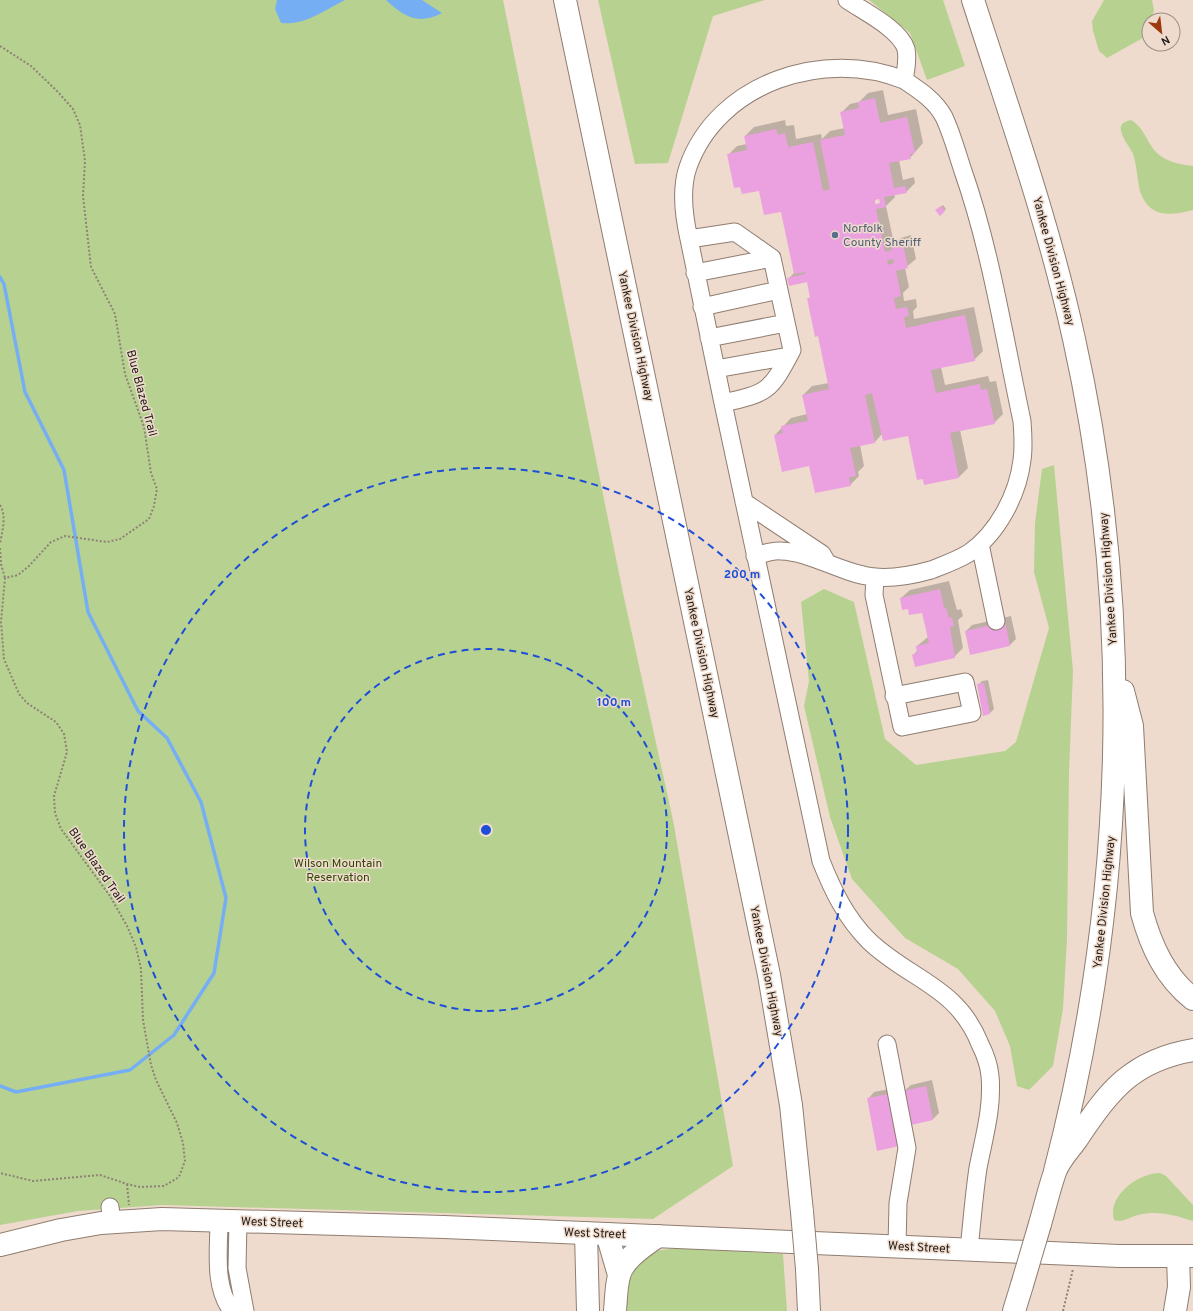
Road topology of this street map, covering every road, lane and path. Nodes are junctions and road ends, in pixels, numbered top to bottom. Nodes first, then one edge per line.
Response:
1 (565, 0) edge
2 (847, 0) edge
3 (973, 0) edge
4 (0, 46) edge
5 (904, 80) junction
6 (689, 239) junction
7 (772, 258) junction
8 (696, 273) junction
9 (779, 290) junction
10 (702, 307) junction
11 (786, 323) junction
12 (709, 338) junction
13 (789, 356) junction
14 (716, 369) junction
15 (723, 402) junction
16 (744, 502) junction
17 (0, 505) edge
18 (0, 544) edge
19 (980, 544) junction
20 (0, 548) edge
21 (754, 556) junction
22 (828, 564) junction
23 (5, 578) junction
24 (875, 578) junction
25 (996, 621) dead end
26 (1114, 653) junction
27 (894, 696) dead end
28 (1193, 999) edge
29 (887, 1044) dead end
30 (1193, 1050) edge
31 (1055, 1170) junction
32 (0, 1174) edge
33 (127, 1184) junction
34 (118, 1217) junction
35 (228, 1220) junction
36 (596, 1233) junction
37 (658, 1236) junction
38 (0, 1245) edge
39 (897, 1246) junction
40 (969, 1249) junction
41 (1074, 1254) junction
42 (1186, 1256) edge
43 (619, 1275) junction
44 (232, 1311) edge
45 (245, 1311) edge
46 (588, 1311) edge
47 (615, 1311) edge
48 (809, 1311) edge
49 (1014, 1311) edge
50 (1063, 1311) edge
51 (1175, 1311) edge

1 - 48 main road, Yankee Division Highway, bridge
2 - 5 street
3 - 26 main road, Yankee Division Highway
4 - 23 path, Blue Blazed Trail
5 - 6 street
5 - 19 street
6 - 7 street
6 - 8 street
7 - 8 street
7 - 9 street
8 - 10 street
9 - 10 street
9 - 11 street
10 - 12 street
11 - 12 street
11 - 13 street
12 - 14 street
13 - 14 street
13 - 15 street
14 - 15 street
15 - 16 street
16 - 21 street
16 - 22 street
17 - 18 path
19 - 24 street
19 - 25 street
20 - 23 path
21 - 22 street
21 - 40 street
22 - 24 street
23 - 33 path, Blue Blazed Trail
24 - 27 street
26 - 28 main road
26 - 31 main road, Yankee Division Highway
29 - 39 street
30 - 31 main road
31 - 49 main road, Yankee Division Highway, bridge
32 - 33 path, Blue Blazed Trail
33 - 34 path
34 - 35 main road, West Street
34 - 38 main road, West Street
35 - 36 main road, West Street
35 - 44 street
35 - 45 street
36 - 37 main road, West Street
36 - 43 main road
36 - 46 main road
37 - 39 main road, West Street
37 - 43 main road
39 - 40 main road, West Street
40 - 41 main road, West Street
41 - 42 main road, West Street
41 - 50 path
42 - 51 main road
43 - 47 main road

